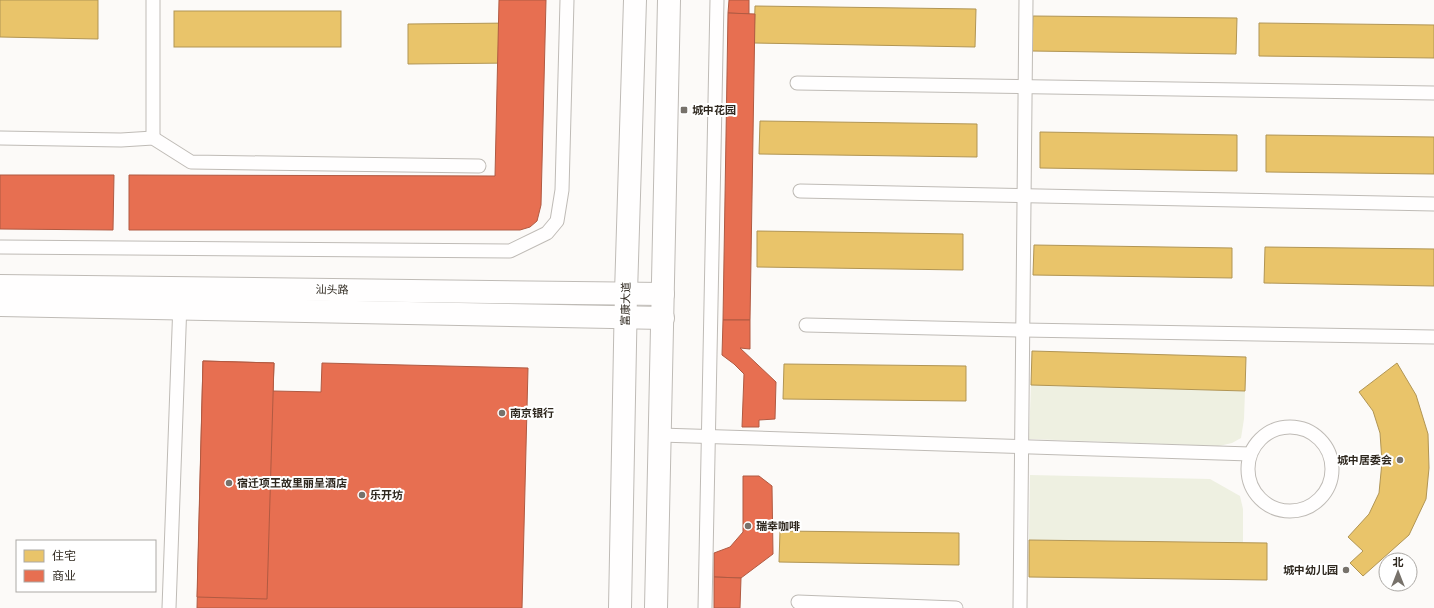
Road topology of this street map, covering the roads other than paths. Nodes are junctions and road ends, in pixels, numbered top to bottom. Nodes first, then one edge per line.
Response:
1 (153, 0) edge
2 (568, 0) edge
3 (635, 0) edge
4 (669, 0) edge
5 (717, 0) edge
6 (1026, 0) edge
7 (796, 83) dead end
8 (1025, 86) junction
9 (1434, 93) edge
10 (0, 138) edge
11 (153, 138) junction
12 (479, 166) dead end
13 (800, 191) dead end
14 (1024, 195) junction
15 (1434, 204) edge
16 (0, 247) edge
17 (0, 286) edge
18 (626, 294) junction
19 (663, 294) junction
20 (180, 298) junction
21 (0, 305) edge
22 (626, 317) junction
23 (663, 318) junction
24 (806, 325) dead end
25 (1023, 330) junction
26 (1434, 337) edge
27 (660, 434) junction
28 (708, 436) junction
29 (1022, 447) junction
30 (1250, 454) junction
31 (798, 602) dead end
32 (169, 608) edge
33 (620, 608) edge
34 (656, 608) edge
35 (705, 608) edge
36 (956, 608) edge
37 (1020, 608) edge

1 - 11 lane
2 - 16 lane
3 - 18 street, 富康大道
4 - 19 street
5 - 28 lane
6 - 8 lane
7 - 8 lane
8 - 9 lane
8 - 14 lane
10 - 11 lane
11 - 12 lane
13 - 14 lane
14 - 15 lane
14 - 25 lane
17 - 20 street, 汕头路
18 - 19 street, 汕头路
18 - 20 street, 汕头路
18 - 22 street, 富康大道
19 - 23 street
20 - 21 street, 汕头路
20 - 22 street, 汕头路
20 - 32 lane
22 - 23 street, 汕头路
22 - 33 street, 富康大道
23 - 27 street
24 - 25 lane
25 - 26 lane
25 - 29 lane
27 - 28 lane
27 - 34 street
28 - 29 lane
28 - 35 lane
29 - 30 lane
29 - 37 lane
30 - 30 lane
31 - 36 lane

